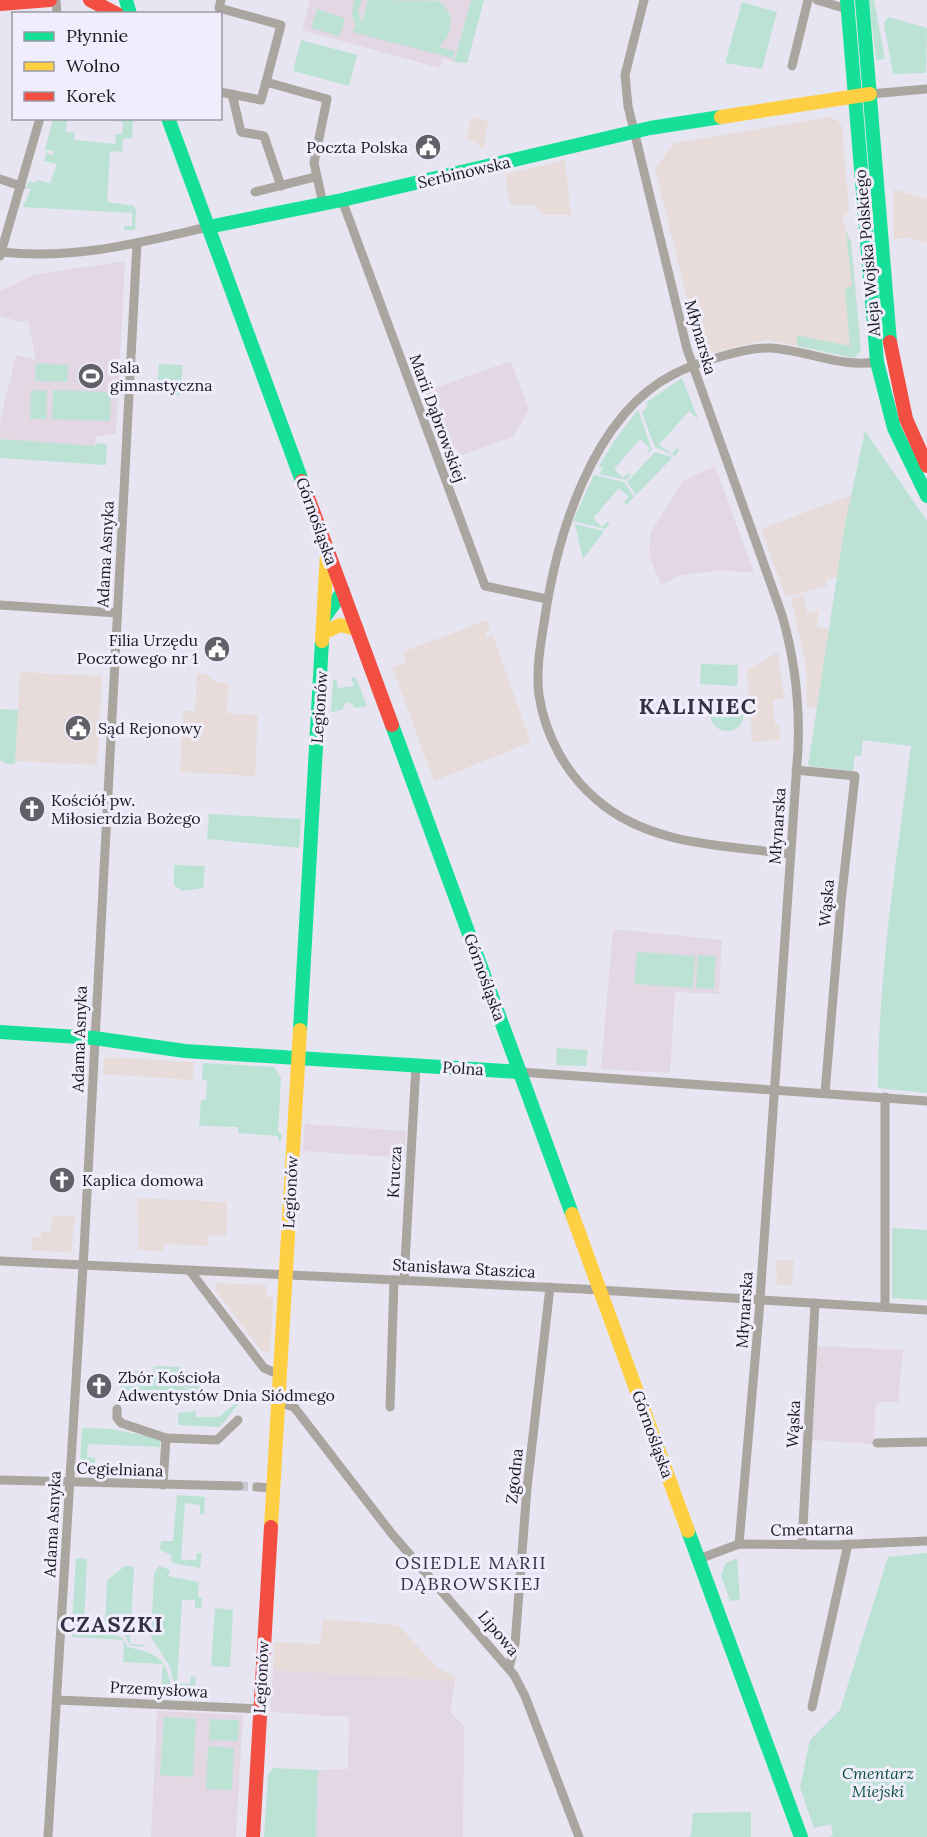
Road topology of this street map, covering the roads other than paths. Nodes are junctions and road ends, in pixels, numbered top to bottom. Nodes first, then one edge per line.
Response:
1 (50, 0) edge
2 (90, 0) edge
3 (221, 0) edge
4 (644, 0) edge
5 (808, 0) edge
6 (817, 0) edge
7 (862, 0) edge
8 (0, 4) edge
9 (847, 4) edge
10 (113, 12) edge
11 (792, 66) dead end
12 (266, 82) junction
13 (927, 89) edge
14 (222, 92) edge
15 (232, 94) junction
16 (870, 94) junction
17 (854, 96) junction
18 (39, 120) edge
19 (169, 120) edge
20 (635, 131) junction
21 (315, 177) junction
22 (0, 179) edge
23 (21, 186) junction
24 (281, 186) junction
25 (255, 192) dead end
26 (342, 200) junction
27 (323, 204) junction
28 (208, 227) junction
29 (137, 243) junction
30 (1, 254) edge
31 (877, 362) junction
32 (693, 367) junction
33 (927, 466) edge
34 (927, 496) edge
35 (327, 548) junction
36 (344, 591) junction
37 (323, 597) junction
38 (547, 599) junction
39 (0, 605) edge
40 (117, 613) junction
41 (324, 618) junction
42 (357, 629) junction
43 (323, 633) junction
44 (796, 770) junction
45 (790, 854) junction
46 (0, 1032) edge
47 (94, 1038) junction
48 (298, 1058) junction
49 (416, 1065) junction
50 (520, 1072) junction
51 (773, 1089) junction
52 (825, 1093) junction
53 (885, 1097) junction
54 (927, 1101) edge
55 (0, 1261) edge
56 (82, 1266) junction
57 (190, 1271) junction
58 (285, 1275) junction
59 (399, 1280) junction
60 (550, 1287) junction
61 (600, 1290) junction
62 (760, 1300) junction
63 (815, 1303) junction
64 (885, 1307) junction
65 (927, 1310) edge
66 (278, 1374) junction
67 (277, 1402) junction
68 (390, 1407) dead end
69 (117, 1409) dead end
70 (238, 1420) dead end
71 (166, 1438) junction
72 (927, 1442) edge
73 (878, 1443) dead end
74 (0, 1480) edge
75 (70, 1482) junction
76 (163, 1485) junction
77 (239, 1486) tunnel mouth
78 (256, 1487) tunnel mouth
79 (272, 1488) junction
80 (927, 1541) edge
81 (739, 1544) junction
82 (848, 1544) junction
83 (802, 1545) junction
84 (699, 1559) junction
85 (509, 1668) junction
86 (57, 1700) junction
87 (812, 1707) dead end
88 (260, 1709) junction
89 (48, 1837) edge
90 (252, 1837) edge
91 (579, 1837) edge
92 (801, 1837) edge

1 - 8 street
2 - 10 street
3 - 12 street
4 - 20 street, Młynarska
5 - 11 street
6 - 9 street
7 - 16 street, Aleja Wojska Polskiego
9 - 17 street, Aleja Wojska Polskiego
12 - 15 street
12 - 21 street
13 - 16 street, Serbinowska
14 - 15 street
15 - 24 street
16 - 17 street, Serbinowska
16 - 33 street, Aleja Wojska Polskiego
17 - 20 street, Serbinowska
17 - 31 street, Aleja Wojska Polskiego
18 - 23 street
19 - 28 street, Górnośląska
20 - 26 street, Serbinowska
20 - 32 street, Młynarska
21 - 24 street
21 - 27 street
22 - 23 street
23 - 30 street
24 - 25 street
26 - 27 street, Serbinowska
26 - 38 street, Marii Dąbrowskiej
27 - 28 street, Serbinowska
28 - 29 street, Serbinowska
28 - 35 street, Górnośląska
29 - 30 street, Serbinowska
29 - 40 street, Adama Asnyka
31 - 32 street
31 - 34 street, Aleja Wojska Polskiego
32 - 38 street
32 - 44 street, Młynarska
35 - 36 street, Górnośląska
35 - 37 street, Legionów
36 - 37 street
36 - 41 street
36 - 42 street, Górnośląska
37 - 41 street, Legionów
38 - 45 street
39 - 40 street
40 - 47 street, Adama Asnyka
41 - 43 street, Legionów
42 - 43 street
42 - 50 street, Górnośląska
43 - 48 street, Legionów
44 - 45 street, Młynarska
44 - 52 street, Wąska
45 - 51 street, Młynarska
46 - 47 street, Polna
47 - 48 street, Polna
47 - 56 street, Adama Asnyka
48 - 49 street, Polna
48 - 58 street, Legionów
49 - 50 street, Polna
49 - 59 street, Krucza
50 - 51 street, Polna
50 - 61 street, Górnośląska
51 - 52 street, Polna
51 - 62 street, Młynarska
52 - 53 street, Polna
53 - 54 street, Polna
53 - 64 street
55 - 56 street, Stanisława Staszica
56 - 57 street, Stanisława Staszica
56 - 75 street, Adama Asnyka
57 - 58 street, Stanisława Staszica
57 - 66 street
58 - 59 street, Stanisława Staszica
58 - 66 street, Legionów
59 - 60 street, Stanisława Staszica
59 - 68 street, Krucza
60 - 61 street, Stanisława Staszica
60 - 85 street, Zgodna
61 - 62 street, Stanisława Staszica
61 - 84 street, Górnośląska
62 - 63 street, Stanisława Staszica
62 - 81 street, Młynarska
63 - 64 street, Stanisława Staszica
63 - 83 street, Wąska
64 - 65 street, Stanisława Staszica
66 - 67 street, Legionów
67 - 79 street, Legionów
67 - 85 street, Lipowa
69 - 71 street
70 - 71 street
71 - 76 street
72 - 73 street
74 - 75 street, Cegielniana
75 - 76 street, Cegielniana
75 - 86 street, Adama Asnyka
76 - 77 street, Cegielniana
78 - 79 street
79 - 88 street, Legionów
80 - 82 street, Cmentarna
81 - 83 street, Cmentarna
81 - 84 street, Cmentarna
82 - 83 street, Cmentarna
82 - 87 street
84 - 92 street, Górnośląska
85 - 91 street, Lipowa
86 - 88 street, Przemysłowa
86 - 89 street, Adama Asnyka
88 - 90 street, Legionów

